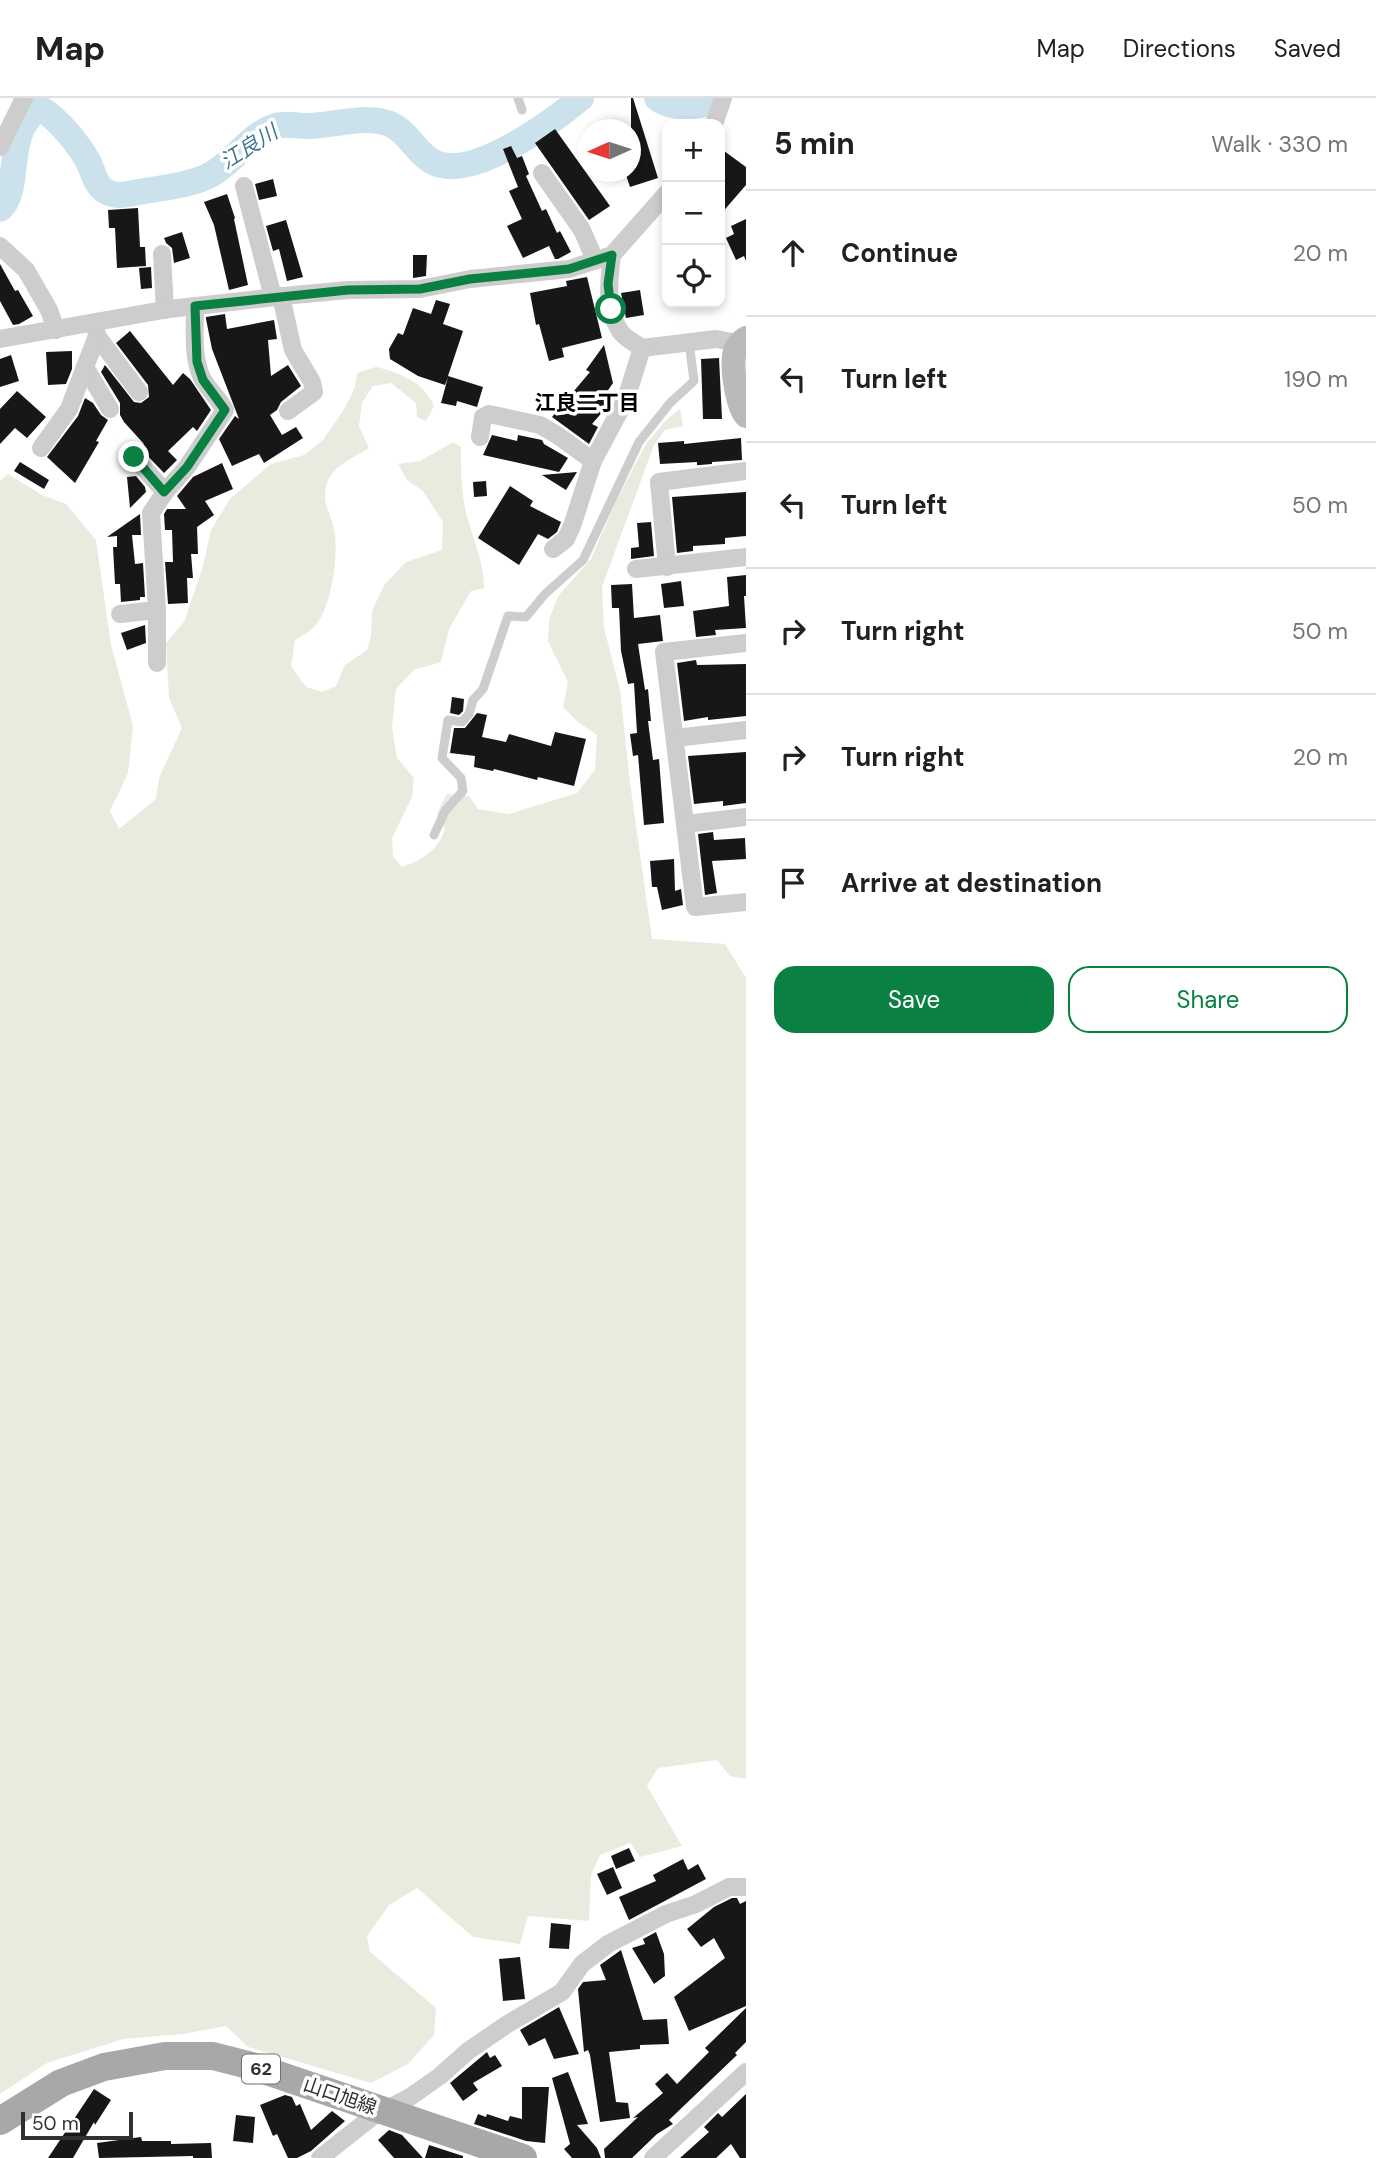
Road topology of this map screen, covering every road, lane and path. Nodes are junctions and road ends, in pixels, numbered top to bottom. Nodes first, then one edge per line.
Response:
1 (24, 98) edge
2 (518, 98) edge
3 (723, 98) edge
4 (522, 110) dead end
5 (716, 119) edge
6 (0, 147) edge
7 (542, 173) dead end
8 (244, 186) dead end
9 (662, 198) edge
10 (0, 246) edge
11 (162, 254) dead end
12 (604, 257) junction
13 (277, 296) junction
14 (195, 306) junction
15 (165, 310) junction
16 (56, 330) junction
17 (96, 330) junction
18 (0, 339) edge
19 (742, 341) edge
20 (689, 342) junction
21 (642, 348) junction
22 (86, 367) junction
23 (139, 391) dead end
24 (110, 409) dead end
25 (288, 411) dead end
26 (746, 416) edge
27 (480, 437) dead end
28 (41, 449) dead end
29 (134, 457) dead end
30 (593, 461) junction
31 (746, 471) edge
32 (164, 492) junction
33 (553, 549) dead end
34 (746, 557) edge
35 (667, 567) junction
36 (636, 569) dead end
37 (157, 610) junction
38 (120, 614) dead end
39 (746, 643) edge
40 (157, 663) dead end
41 (746, 730) edge
42 (675, 738) junction
43 (746, 817) edge
44 (685, 824) junction
45 (434, 835) dead end
46 (746, 902) edge
47 (746, 1887) edge
48 (746, 2072) edge
49 (381, 2110) junction
50 (0, 2121) edge
51 (320, 2158) edge
52 (523, 2158) edge
53 (653, 2158) edge

1 - 6 street
2 - 4 lane
3 - 5 street
7 - 12 street
8 - 13 street
9 - 12 street
10 - 16 street
11 - 15 street
12 - 13 street
12 - 21 street
13 - 14 street
13 - 25 street
14 - 15 street
14 - 32 street
15 - 17 street
16 - 17 street
16 - 18 street
17 - 22 street
17 - 23 street
19 - 20 street
19 - 26 street
20 - 21 street
20 - 45 lane
21 - 30 street
22 - 24 street
22 - 28 street
27 - 30 street
29 - 32 street
30 - 33 street
31 - 35 street
32 - 37 street
34 - 35 street
35 - 36 street
37 - 38 street
37 - 40 street
39 - 42 street
41 - 42 street
42 - 44 street
43 - 44 street
44 - 46 street
47 - 49 street
48 - 53 street
49 - 50 main road, 山口旭線 / 62
49 - 51 street
49 - 52 main road, 山口旭線 / 62

